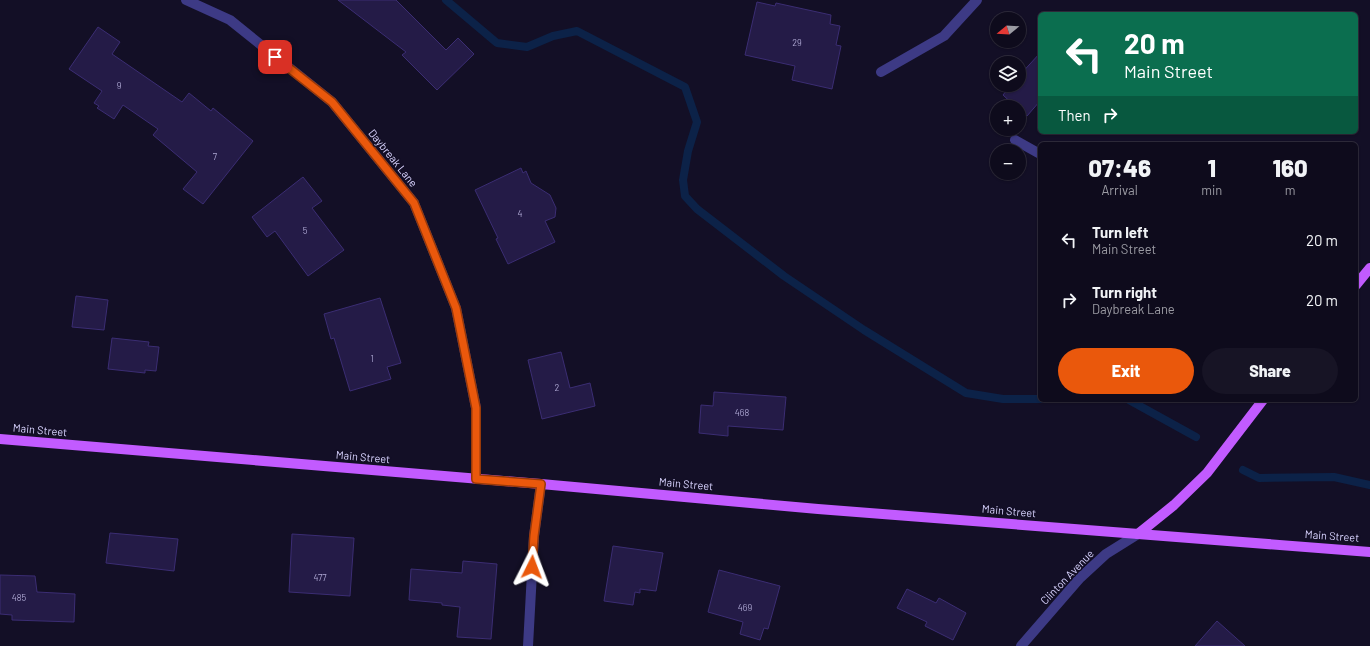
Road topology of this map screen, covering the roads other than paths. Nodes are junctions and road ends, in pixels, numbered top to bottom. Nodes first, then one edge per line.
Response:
1 (186, 0) edge
2 (977, 0) edge
3 (881, 72) dead end
4 (1015, 140) dead end
5 (1038, 153) edge
6 (1370, 268) edge
7 (1358, 283) edge
8 (1261, 402) edge
9 (0, 439) edge
10 (476, 479) junction
11 (541, 484) junction
12 (1138, 534) junction
13 (1370, 552) edge
14 (528, 646) edge
15 (1021, 646) edge

1 - 10 street, Daybreak Lane
2 - 3 street
4 - 5 street
6 - 7 main road
8 - 12 main road
9 - 10 main road, Main Street
10 - 11 main road, Main Street
11 - 12 main road, Main Street
11 - 14 street
12 - 13 main road, Main Street
12 - 15 street, Clinton Avenue

